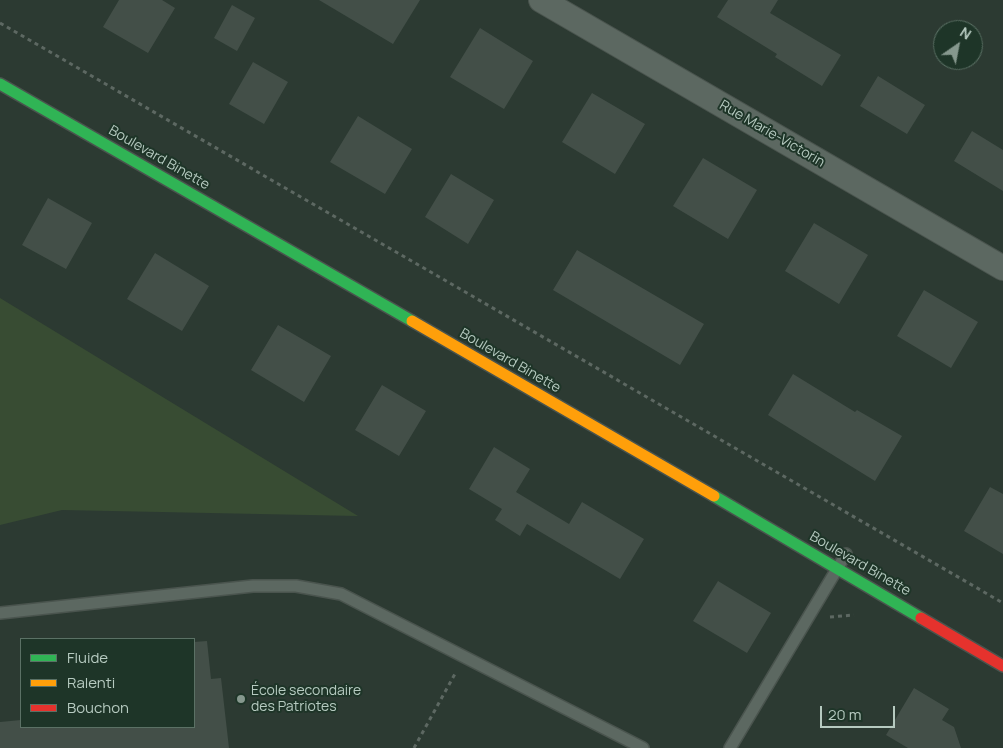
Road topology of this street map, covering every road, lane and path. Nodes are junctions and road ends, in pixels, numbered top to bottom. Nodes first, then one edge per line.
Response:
1 (541, 0) edge
2 (0, 23) edge
3 (0, 84) edge
4 (1003, 268) edge
5 (842, 551) joint
6 (859, 561) dead end
7 (837, 568) junction
8 (1003, 602) edge
9 (0, 614) edge
10 (854, 615) dead end
11 (827, 616) dead end
12 (464, 657) junction
13 (1003, 666) edge
14 (414, 748) edge
15 (642, 748) edge
16 (730, 748) edge

1 - 4 street, Rue Marie-Victorin
2 - 8 path
3 - 7 street, Boulevard Binette
5 - 6 street, Boulevard Binette
5 - 7 lane
7 - 13 street, Boulevard Binette
7 - 16 lane
9 - 12 lane
10 - 11 path
12 - 14 path
12 - 15 lane

